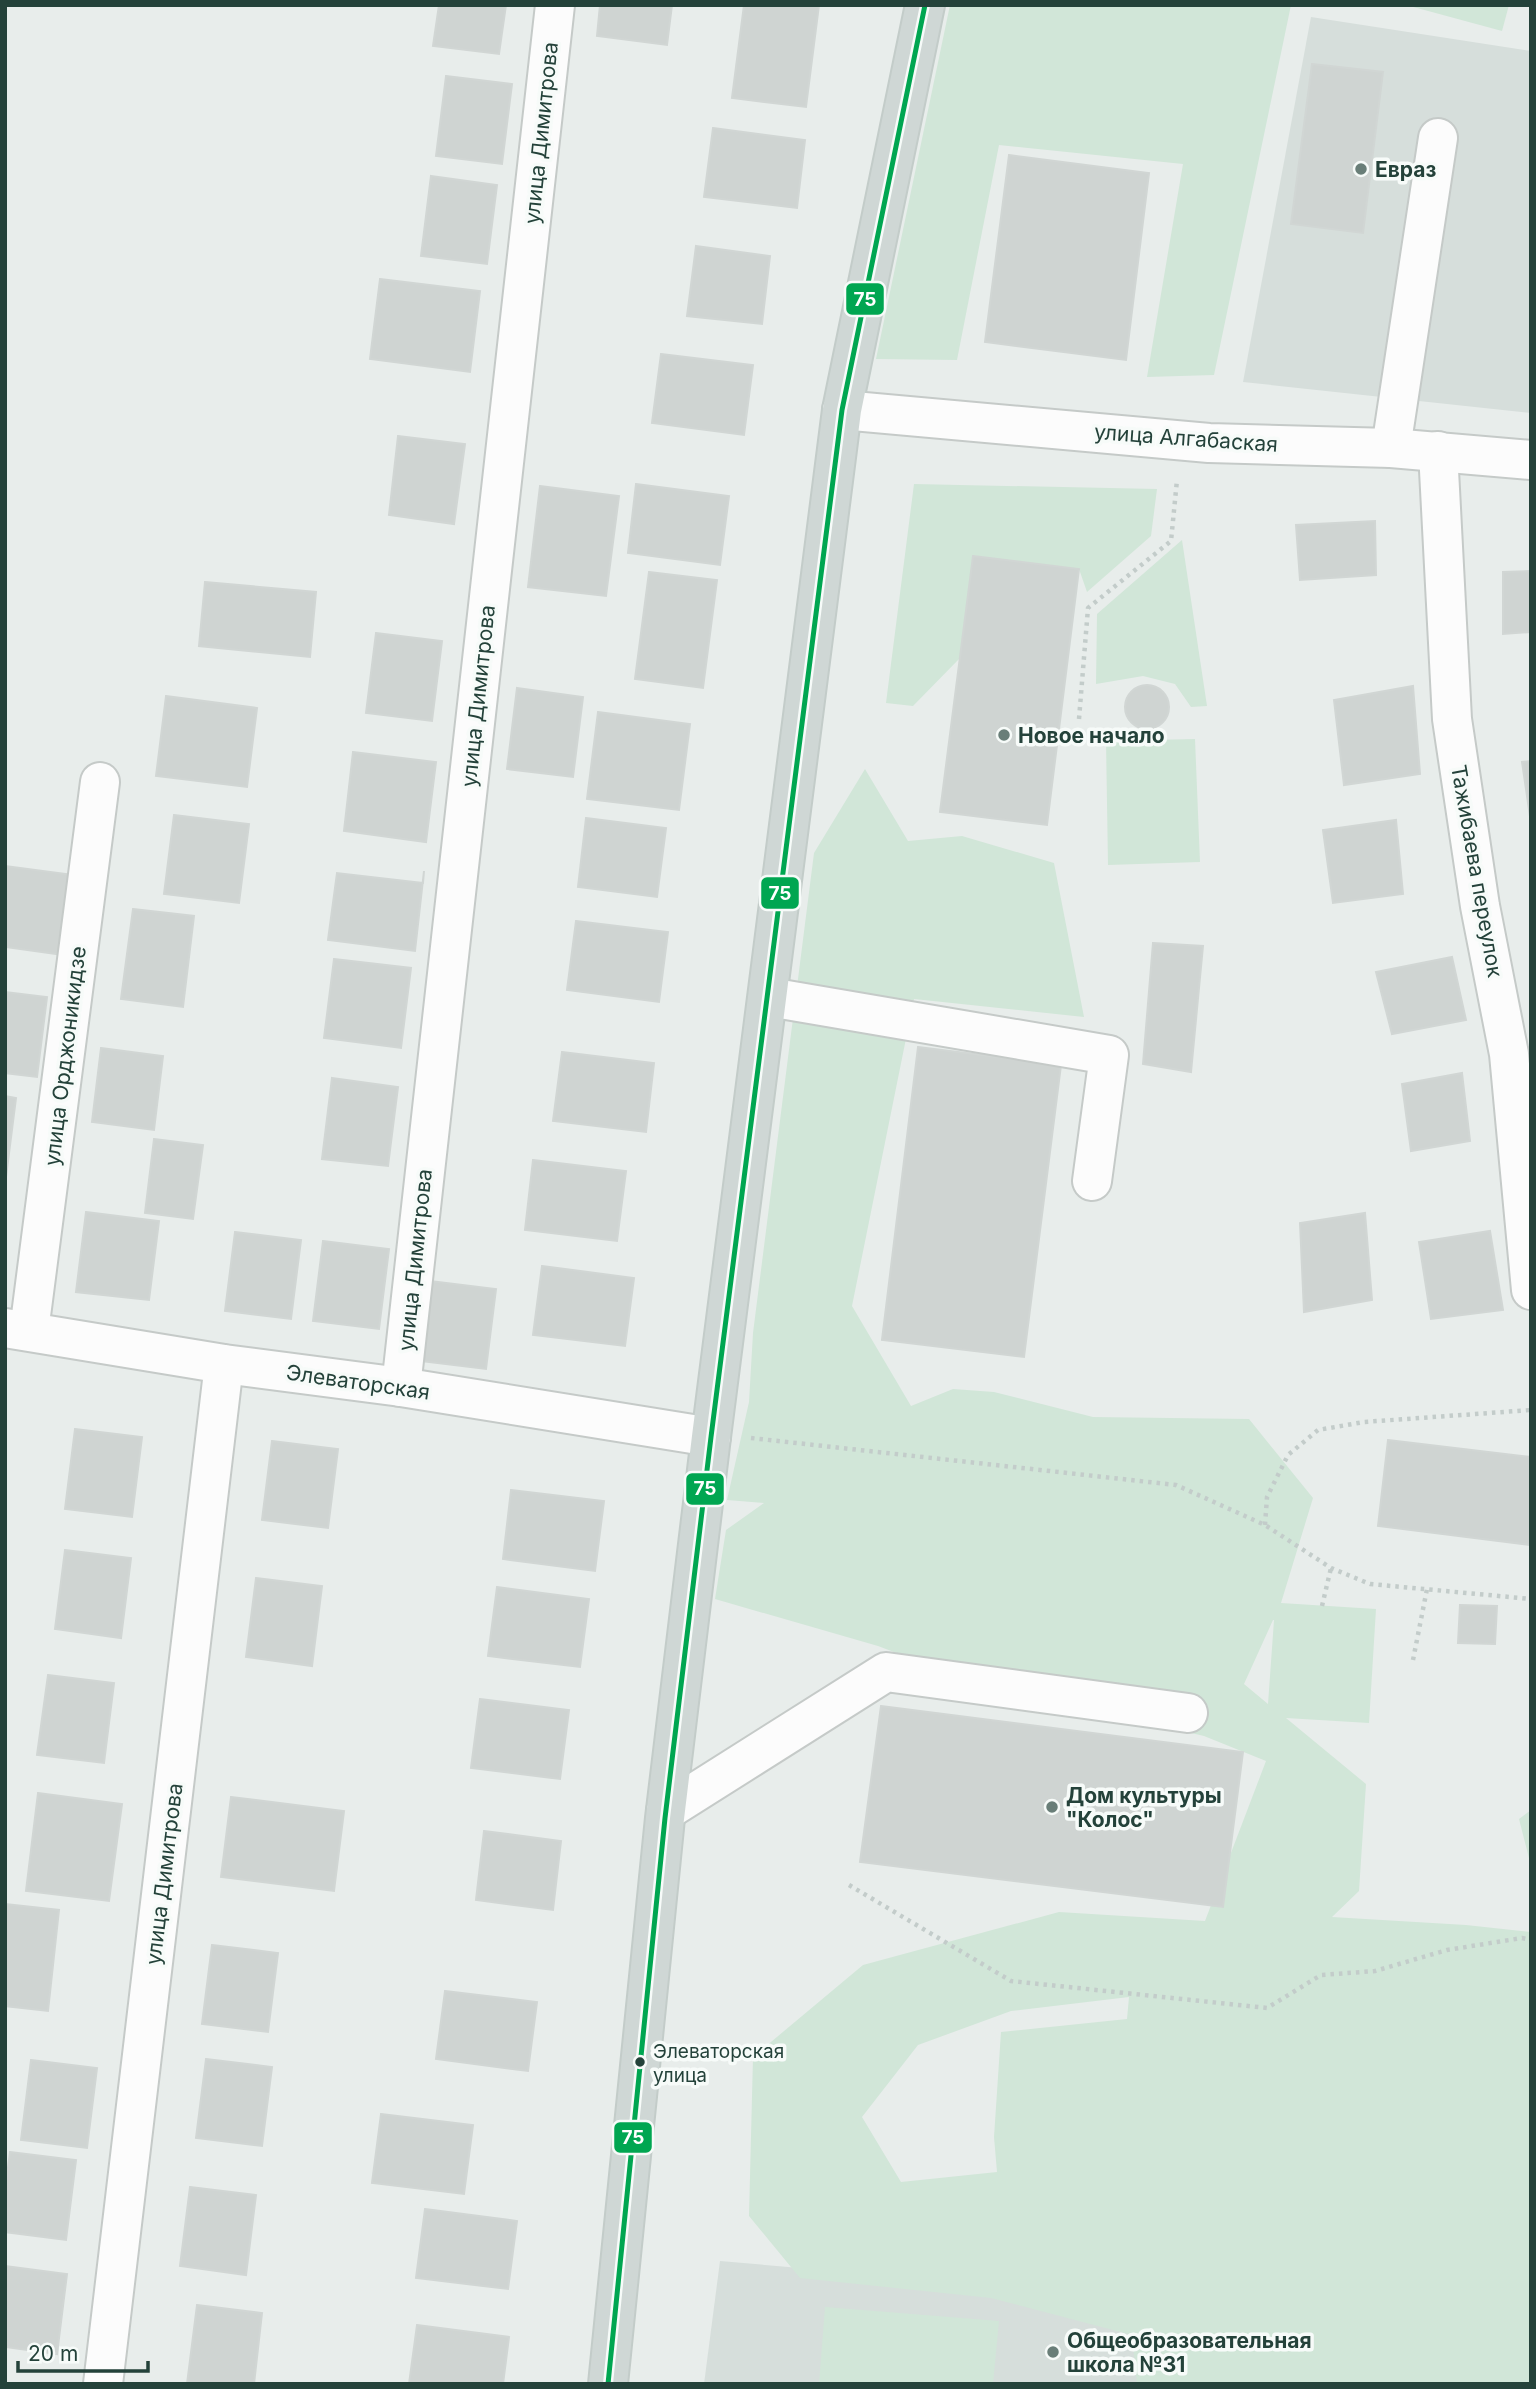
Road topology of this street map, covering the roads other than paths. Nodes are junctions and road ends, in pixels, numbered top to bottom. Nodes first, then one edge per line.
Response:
1 (555, 5) edge
2 (925, 5) edge
3 (1438, 138) dead end
4 (842, 410) junction
5 (1391, 448) junction
6 (1438, 451) junction
7 (1531, 460) edge
8 (100, 782) dead end
9 (769, 997) junction
10 (1092, 1181) dead end
11 (1531, 1290) edge
12 (17, 1330) edge
13 (224, 1364) junction
14 (401, 1387) junction
15 (711, 1437) junction
16 (1188, 1713) dead end
17 (666, 1811) junction
18 (103, 2384) edge
19 (608, 2384) edge

1 - 14 street, улица Димитрова
2 - 4 main road
3 - 5 street
4 - 5 street, улица Алгабаская
4 - 9 main road
5 - 6 street, улица Алгабаская
6 - 7 street, улица Алгабаская
6 - 11 street, Тажибаева переулок
8 - 12 street, улица Орджоникидзе
9 - 10 street
9 - 15 main road
12 - 13 street, Элеваторская
13 - 14 street, Элеваторская
13 - 18 street, улица Димитрова
14 - 15 street, Элеваторская
15 - 17 main road
16 - 17 street
17 - 19 main road

